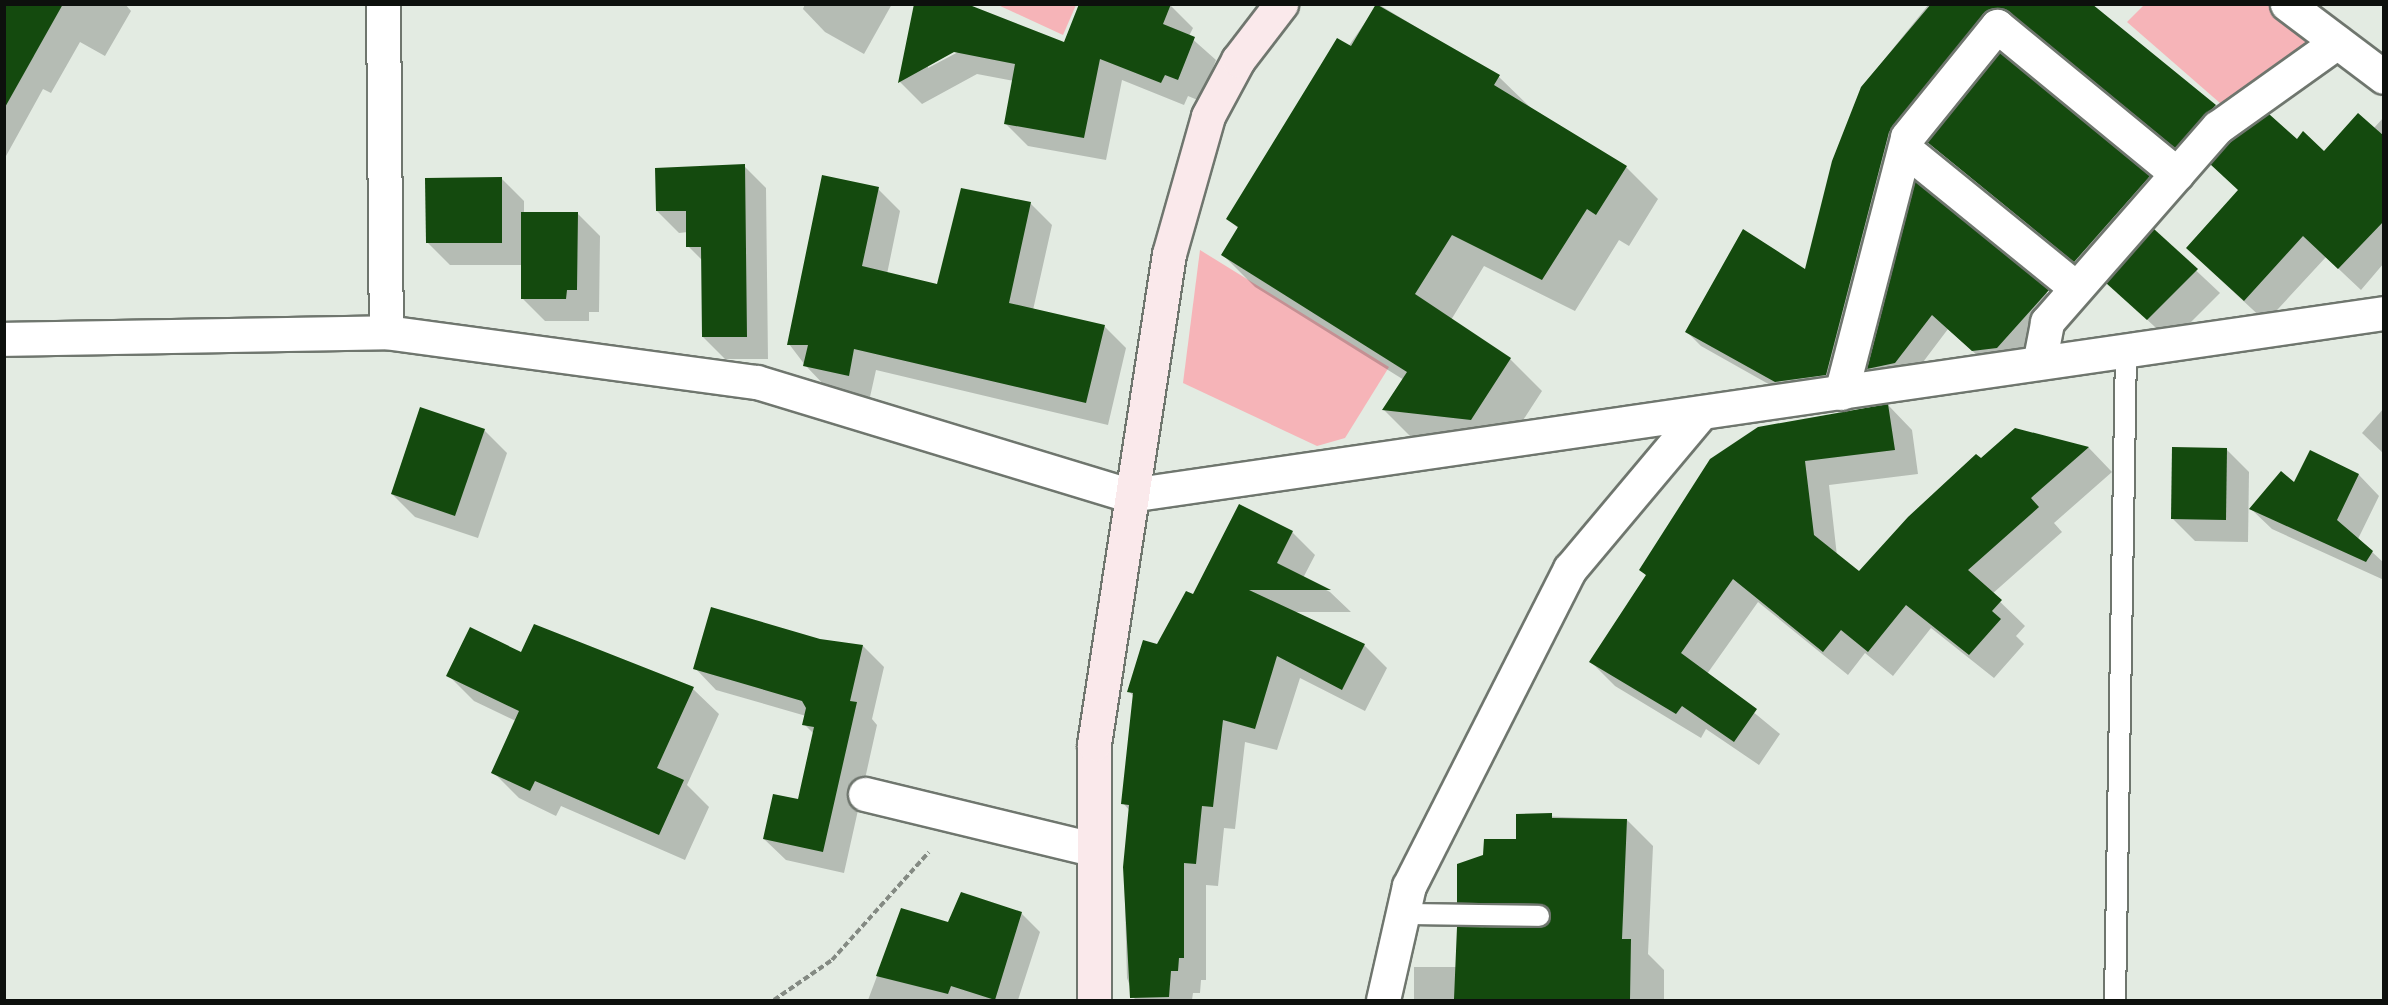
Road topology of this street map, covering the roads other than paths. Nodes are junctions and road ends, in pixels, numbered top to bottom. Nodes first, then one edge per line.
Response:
1 (383, 4) edge
2 (1281, 4) edge
3 (2287, 4) edge
4 (2337, 42) junction
5 (2384, 77) edge
6 (1905, 149) junction
7 (2177, 174) junction
8 (2075, 287) junction
9 (2384, 313) edge
10 (386, 332) junction
11 (4, 339) edge
12 (2126, 348) junction
13 (2040, 359) junction
14 (1841, 393) junction
15 (1701, 413) junction
16 (1130, 495) junction
17 (865, 794) dead end
18 (1092, 849) junction
19 (1402, 914) junction
20 (1539, 916) dead end
21 (1094, 1000) edge
22 (1383, 1000) edge
23 (2115, 1000) edge

1 - 10 street
2 - 16 street
3 - 4 street
4 - 5 street
4 - 7 street
6 - 7 street
6 - 8 street
6 - 14 street
7 - 8 street
8 - 13 street
9 - 12 street
10 - 11 street
10 - 16 street
12 - 13 street
12 - 23 lane
13 - 14 street
14 - 15 street
15 - 16 street
15 - 19 street
16 - 18 street
17 - 18 street
18 - 21 street
19 - 20 lane
19 - 22 street

